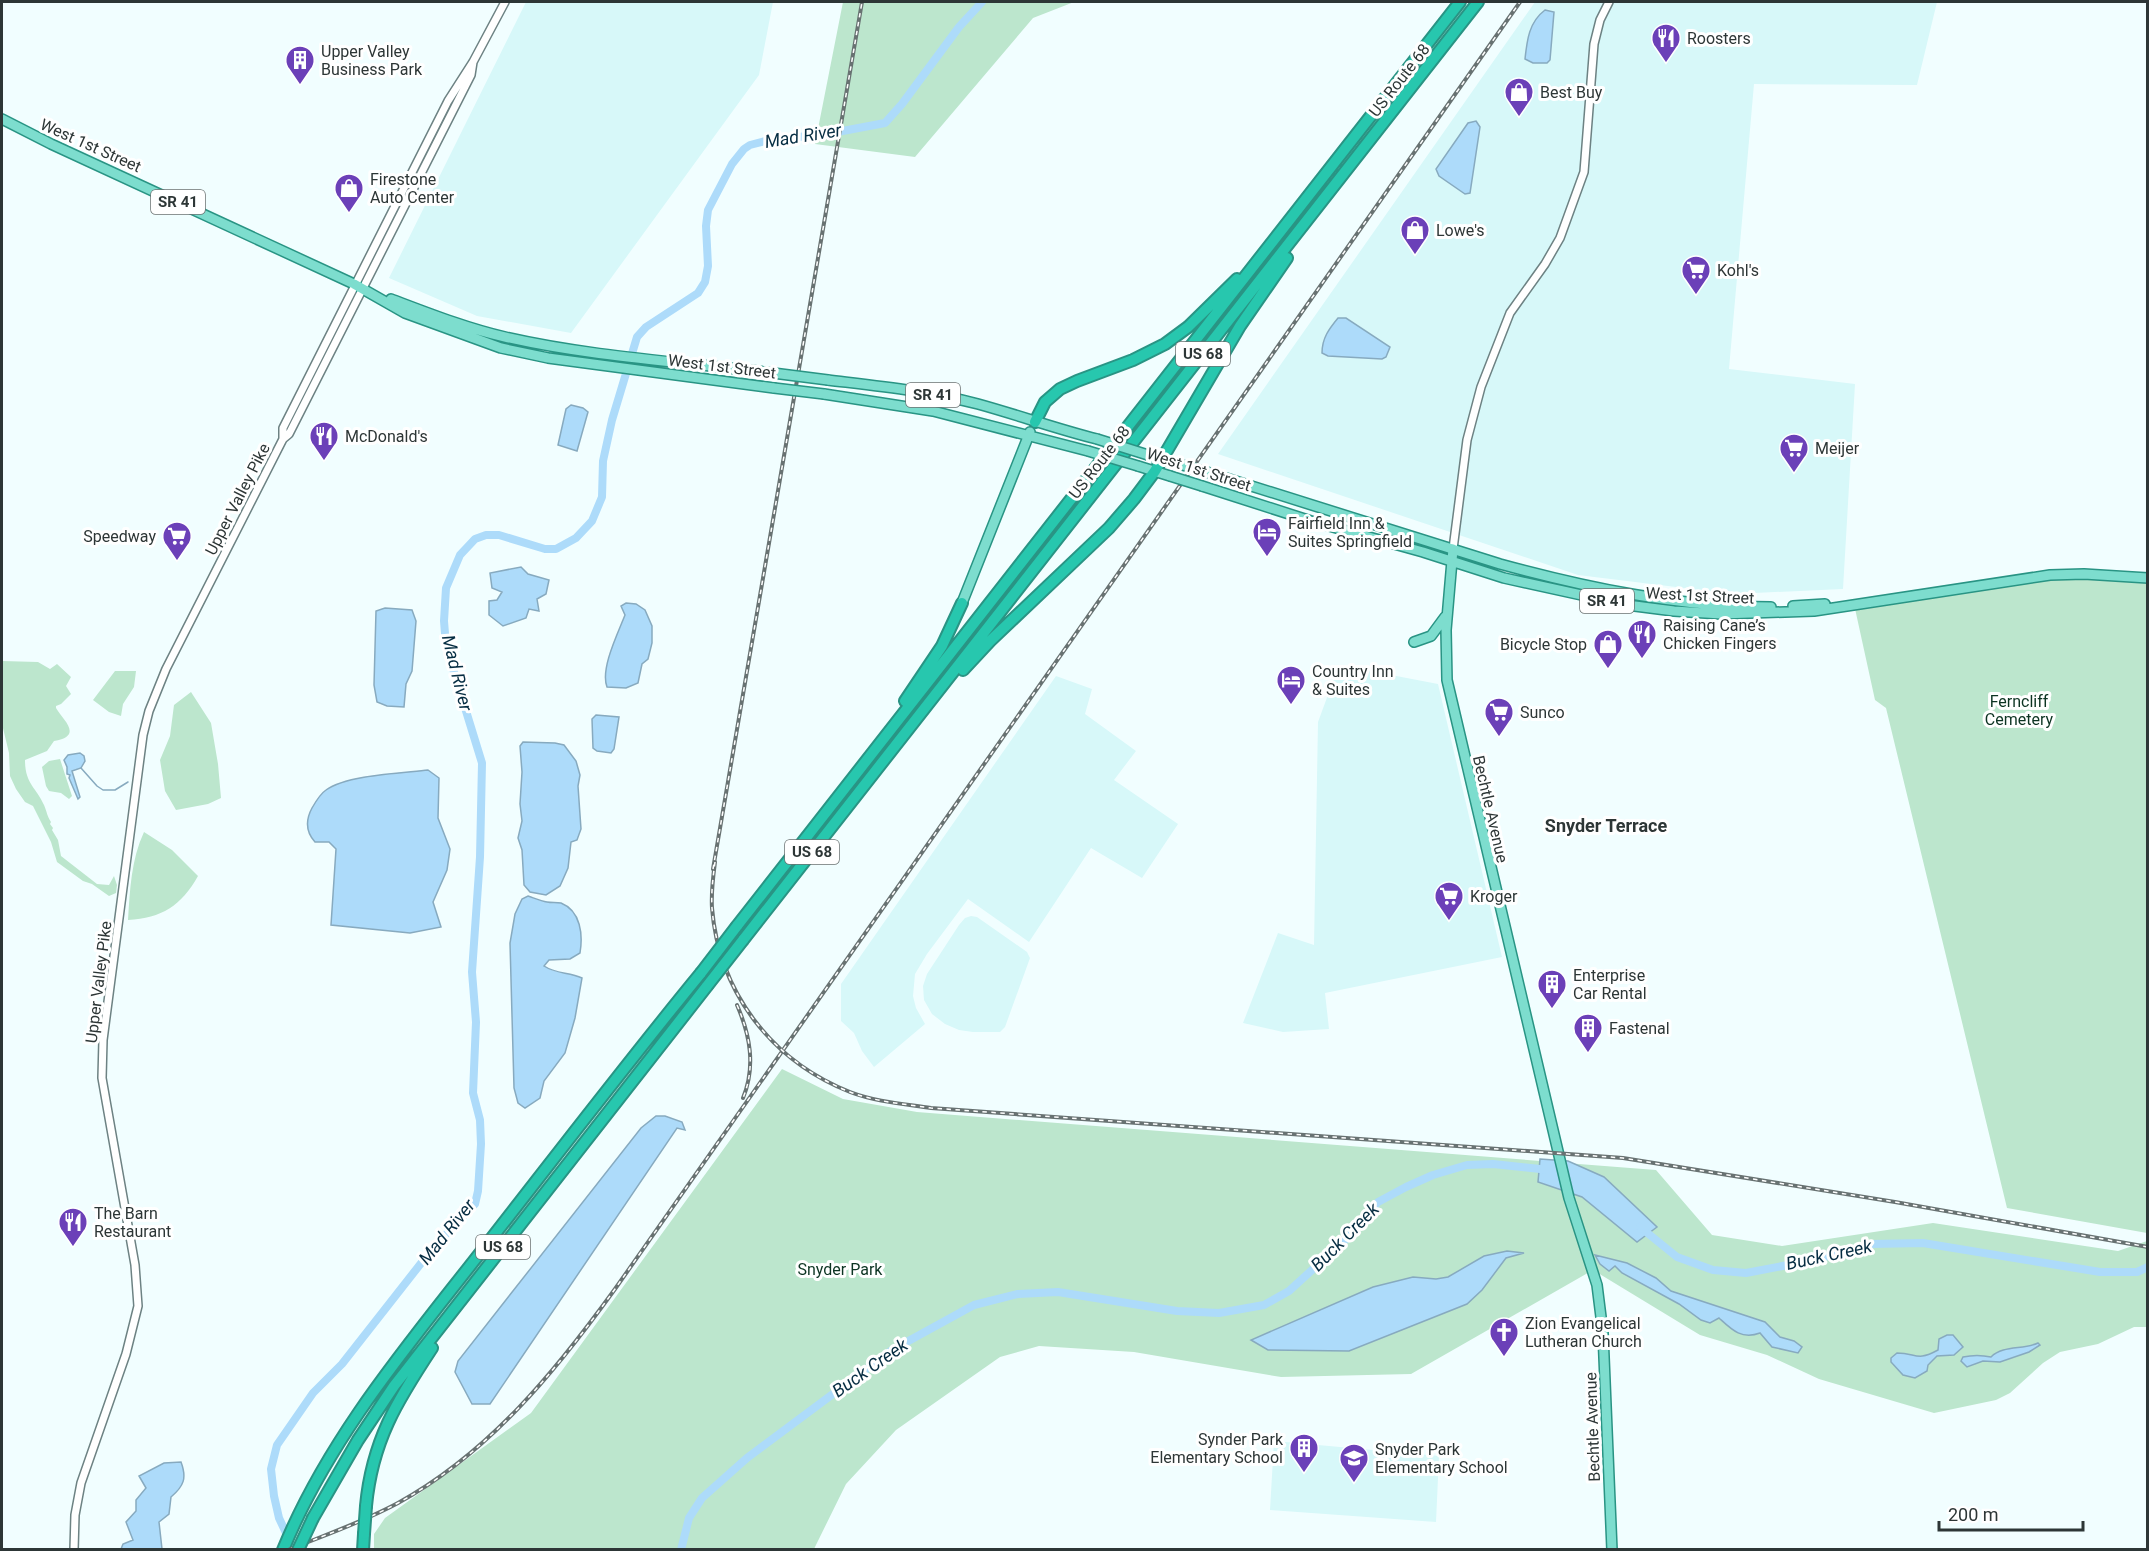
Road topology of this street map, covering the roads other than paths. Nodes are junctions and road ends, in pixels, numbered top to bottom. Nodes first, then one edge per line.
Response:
1 (505, 2) edge
2 (1460, 2) edge
3 (1478, 2) edge
4 (1609, 2) edge
5 (473, 62) junction
6 (2, 119) edge
7 (1352, 164) junction
8 (1267, 250) junction
9 (354, 284) junction
10 (364, 289) junction
11 (335, 323) junction
12 (326, 364) junction
13 (1035, 422) junction
14 (1028, 435) junction
15 (284, 439) junction
16 (1162, 459) junction
17 (1155, 471) junction
18 (1453, 549) junction
19 (1452, 562) junction
20 (2148, 578) edge
21 (962, 603) joint
22 (1854, 604) junction
23 (1447, 615) junction
24 (1414, 642) dead end
25 (927, 706) junction
26 (851, 780) junction
27 (470, 1288) junction
28 (74, 1550) edge
29 (283, 1550) edge
30 (298, 1550) edge
31 (363, 1550) edge
32 (1612, 1550) edge

1 - 5 street, Upper Valley Pike
2 - 8 highway, US Route 68 / US 68
3 - 7 highway, US Route 68 / US 68
4 - 18 street, Bechtle Avenue
5 - 9 street, Upper Valley Pike
5 - 10 street, Upper Valley Pike
6 - 9 main road, West 1st Street / SR 41
7 - 16 highway
7 - 25 highway, US Route 68 / US 68
8 - 13 highway
8 - 26 highway, US Route 68 / US 68
9 - 10 main road, West 1st Street / SR 41
9 - 11 street, Upper Valley Pike
10 - 12 street, Upper Valley Pike
10 - 13 main road, West 1st Street / SR 41, bridge
10 - 14 main road, West 1st Street / SR 41, bridge
11 - 12 street
11 - 15 street, Upper Valley Pike
12 - 15 street, Upper Valley Pike
13 - 14 main road
13 - 16 main road, West 1st Street / SR 41, bridge
14 - 17 main road, West 1st Street / SR 41, bridge
14 - 21 main road
15 - 28 street, Upper Valley Pike
16 - 17 highway
16 - 18 main road, West 1st Street / SR 41, bridge
17 - 19 main road, West 1st Street / SR 41, bridge
17 - 25 highway
18 - 19 main road, Bechtle Avenue
18 - 22 main road, West 1st Street / SR 41
19 - 22 main road, West 1st Street / SR 41
19 - 23 main road, Bechtle Avenue
20 - 22 main road, West 1st Street / SR 41
21 - 26 highway
23 - 24 main road
23 - 32 main road, Bechtle Avenue
25 - 27 highway, US Route 68 / US 68, bridge
26 - 29 highway, US Route 68 / US 68, bridge
27 - 30 highway, US 68, bridge
27 - 31 highway, bridge

